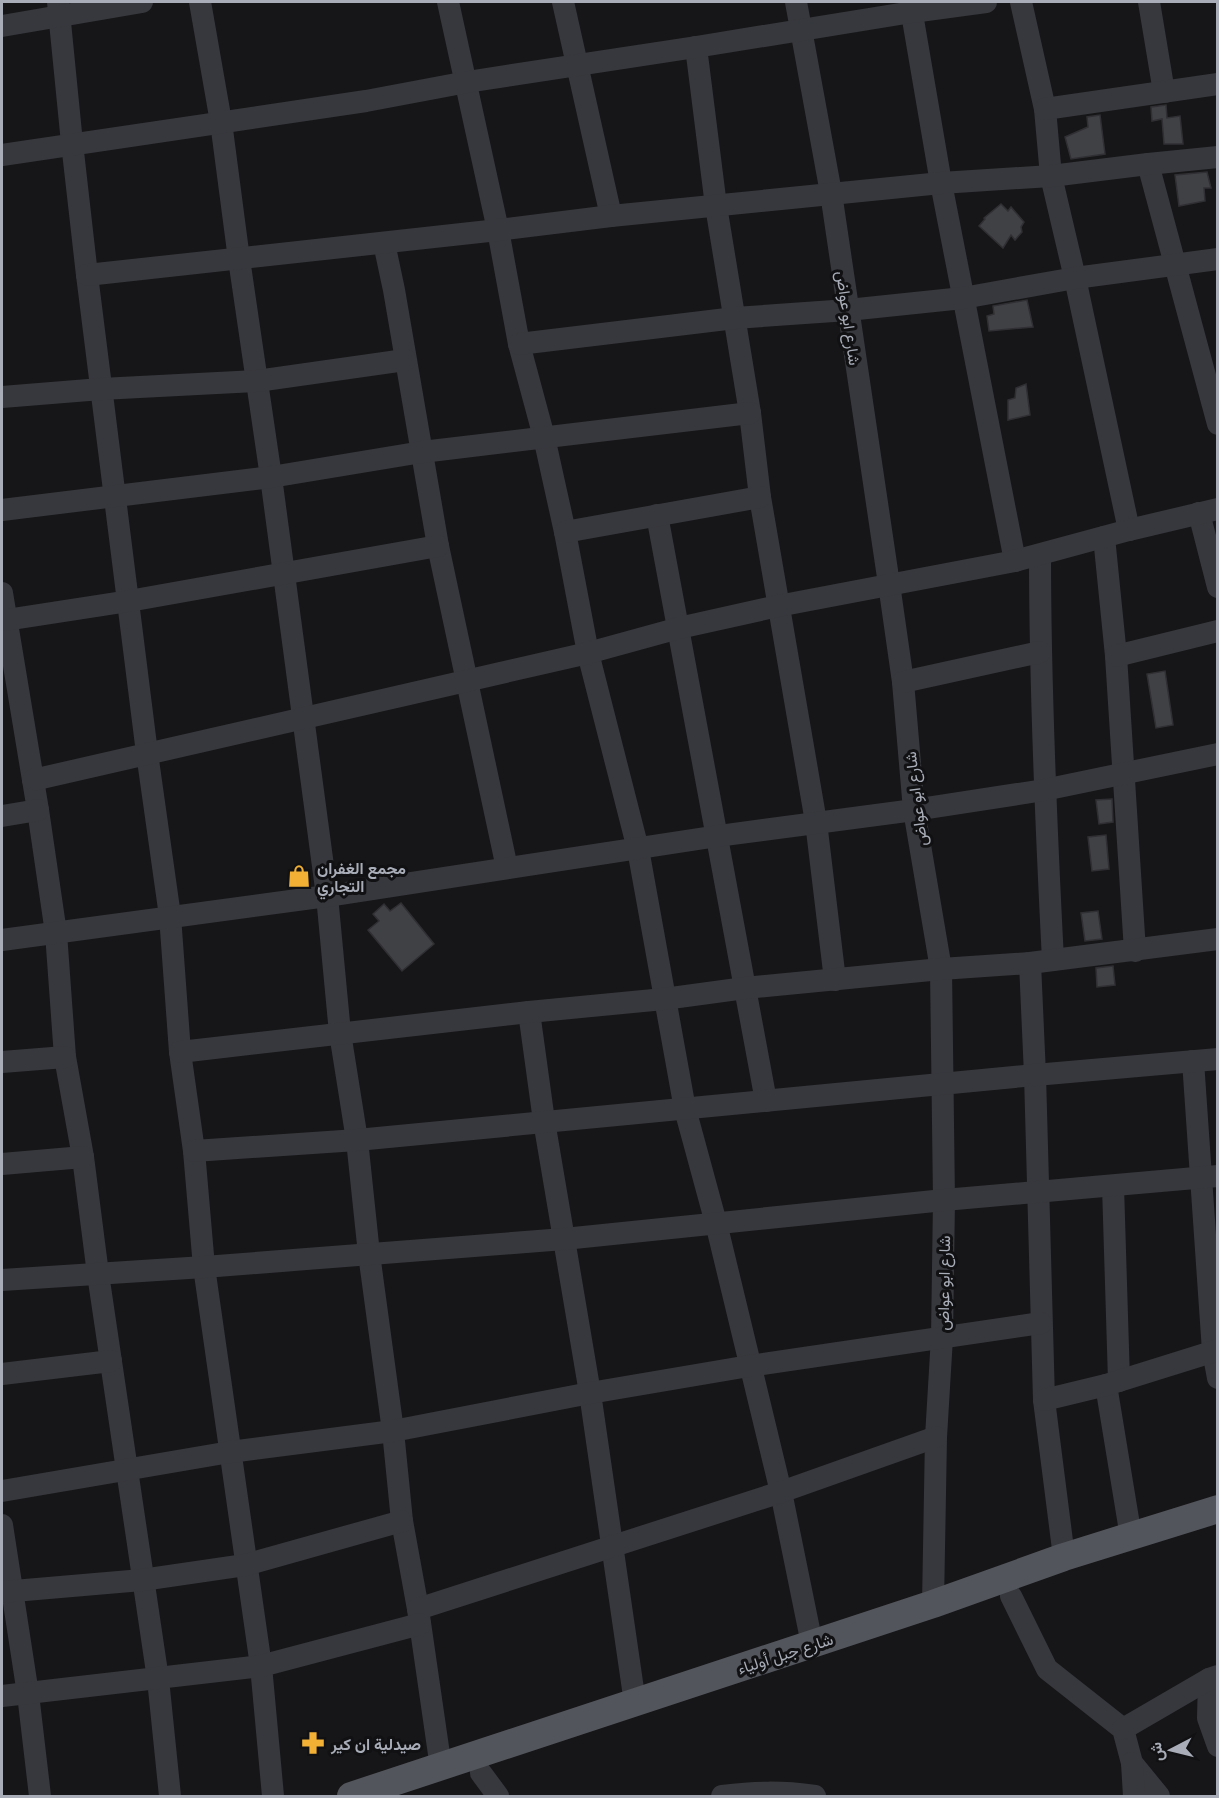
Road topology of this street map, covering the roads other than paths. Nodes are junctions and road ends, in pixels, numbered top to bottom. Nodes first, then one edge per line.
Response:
1 (142, 2) edge
2 (200, 2) edge
3 (448, 2) edge
4 (563, 2) edge
5 (796, 2) edge
6 (986, 2) edge
7 (1021, 2) edge
8 (1149, 2) edge
9 (911, 7) edge
10 (59, 9) edge
11 (2, 26) edge
12 (801, 29) junction
13 (696, 47) junction
14 (577, 65) junction
15 (467, 82) junction
16 (1218, 84) edge
17 (1164, 92) junction
18 (1045, 109) junction
19 (221, 122) junction
20 (72, 143) junction
21 (2, 154) edge
22 (1218, 158) edge
23 (1149, 164) junction
24 (1051, 176) junction
25 (941, 183) junction
26 (831, 193) junction
27 (716, 206) junction
28 (611, 216) junction
29 (498, 230) junction
30 (384, 243) junction
31 (239, 259) junction
32 (1218, 259) edge
33 (1175, 264) junction
34 (87, 275) junction
35 (1075, 278) junction
36 (963, 298) junction
37 (848, 310) junction
38 (735, 318) junction
39 (519, 344) junction
40 (405, 360) junction
41 (257, 381) junction
42 (101, 389) junction
43 (2, 397) edge
44 (750, 413) junction
45 (1218, 424) edge
46 (543, 437) junction
47 (422, 452) junction
48 (271, 477) junction
49 (115, 496) junction
50 (760, 497) junction
51 (2, 510) edge
52 (1208, 511) edge
53 (657, 515) junction
54 (1130, 530) junction
55 (565, 531) junction
56 (1104, 537) junction
57 (438, 546) junction
58 (1040, 555) junction
59 (1015, 561) junction
60 (283, 573) junction
61 (889, 584) junction
62 (1218, 587) edge
63 (129, 601) junction
64 (778, 606) junction
65 (3, 608) edge
66 (679, 628) junction
67 (1218, 631) edge
68 (1040, 652) junction
69 (588, 653) junction
70 (1116, 656) junction
71 (467, 681) junction
72 (903, 682) junction
73 (302, 719) junction
74 (12, 721) edge
75 (147, 753) junction
76 (1218, 754) edge
77 (1124, 774) junction
78 (33, 780) junction
79 (1044, 790) junction
80 (38, 810) junction
81 (914, 810) junction
82 (2, 816) edge
83 (816, 822) junction
84 (718, 836) junction
85 (638, 849) junction
86 (507, 868) junction
87 (327, 896) junction
88 (170, 916) junction
89 (56, 933) junction
90 (1218, 939) edge
91 (2, 940) edge
92 (1135, 951) junction
93 (1053, 960) junction
94 (1030, 963) junction
95 (940, 969) junction
96 (835, 980) junction
97 (745, 988) junction
98 (664, 999) junction
99 (529, 1012) junction
100 (340, 1033) junction
101 (180, 1052) junction
102 (65, 1057) junction
103 (1218, 1059) edge
104 (1193, 1061) junction
105 (2, 1062) edge
106 (1035, 1075) junction
107 (943, 1084) junction
108 (766, 1101) junction
109 (685, 1109) junction
110 (544, 1121) junction
111 (357, 1140) junction
112 (194, 1151) junction
113 (83, 1157) junction
114 (2, 1164) edge
115 (1210, 1177) edge
116 (1113, 1186) junction
117 (1039, 1191) junction
118 (944, 1200) junction
119 (716, 1223) junction
120 (564, 1239) junction
121 (369, 1254) junction
122 (204, 1267) junction
123 (98, 1274) junction
124 (2, 1280) edge
125 (1041, 1323) junction
126 (942, 1337) junction
127 (1215, 1350) edge
128 (111, 1361) junction
129 (749, 1366) junction
130 (2, 1374) edge
131 (1218, 1378) edge
132 (1112, 1383) junction
133 (590, 1393) junction
134 (1044, 1400) junction
135 (393, 1431) junction
136 (936, 1437) junction
137 (230, 1452) junction
138 (126, 1469) junction
139 (2, 1491) edge
140 (781, 1492) junction
141 (1218, 1509) edge
142 (402, 1521) junction
143 (2, 1525) edge
144 (1218, 1527) edge
145 (1131, 1537) junction
146 (613, 1546) junction
147 (1064, 1557) junction
148 (245, 1565) junction
149 (142, 1580) junction
150 (6, 1592) edge
151 (1011, 1596) junction
152 (933, 1604) junction
153 (419, 1616) junction
154 (812, 1644) junction
155 (261, 1666) junction
156 (1213, 1677) edge
157 (158, 1679) junction
158 (28, 1694) junction
159 (2, 1696) edge
160 (635, 1703) junction
161 (1123, 1729) junction
162 (1218, 1746) edge
163 (1132, 1763) junction
164 (441, 1768) junction
165 (481, 1773) junction
166 (40, 1797) edge
167 (170, 1797) edge
168 (273, 1797) edge
169 (351, 1797) edge
170 (410, 1797) edge
171 (498, 1797) edge
172 (722, 1797) edge
173 (815, 1797) edge
174 (1134, 1797) edge
175 (1158, 1797) edge

1 - 10 street
2 - 19 street
3 - 15 street
4 - 14 street
5 - 12 street, شارع ابو عواض
6 - 9 street
7 - 18 street
8 - 17 street
9 - 12 street
9 - 25 street
10 - 11 street
10 - 20 street
12 - 13 street
12 - 26 street, شارع ابو عواض
13 - 14 street
13 - 27 street
14 - 15 street
14 - 28 street
15 - 19 street
15 - 29 street
16 - 17 street
17 - 18 street
18 - 24 street
19 - 20 street
19 - 31 street
20 - 21 street
20 - 34 street
22 - 23 street
23 - 24 street
23 - 33 street
24 - 25 street
24 - 35 street
25 - 26 street
25 - 36 street
26 - 27 street
26 - 37 street, شارع ابو عواض
27 - 28 street
27 - 38 street
28 - 29 street
29 - 30 street
29 - 39 street
30 - 31 street
30 - 40 street
31 - 34 street
31 - 41 street
32 - 33 street
33 - 35 street
33 - 45 street
34 - 42 street
35 - 36 street
35 - 54 street
36 - 37 street
36 - 59 street
37 - 38 street
37 - 61 street, شارع ابو عواض
38 - 39 street
38 - 44 street
39 - 46 street
40 - 41 street
40 - 47 street
41 - 42 street
41 - 48 street
42 - 43 street
42 - 49 street
44 - 46 street
44 - 50 street
46 - 47 street
46 - 55 street
47 - 48 street
47 - 57 street
48 - 49 street
48 - 60 street
49 - 51 street
49 - 63 street
50 - 53 street
50 - 64 street
52 - 54 street
52 - 62 street
53 - 55 street
53 - 66 street
54 - 56 street
55 - 69 street
56 - 58 street
56 - 70 street
57 - 60 street
57 - 71 street
58 - 59 street
58 - 68 street
59 - 61 street
60 - 63 street
60 - 73 street
61 - 64 street
61 - 72 street, شارع ابو عواض
63 - 65 street
63 - 75 street
64 - 66 street
64 - 83 street
65 - 74 street
66 - 69 street
66 - 84 street
67 - 70 street
68 - 72 street
68 - 79 street
69 - 71 street
69 - 85 street
70 - 77 street
71 - 73 street
71 - 86 street
72 - 81 street, شارع ابو عواض
73 - 75 street
73 - 87 street
74 - 78 street
75 - 78 street
75 - 88 street
76 - 77 street
77 - 79 street
77 - 92 street
78 - 80 street
79 - 81 street
79 - 93 street
80 - 82 street
80 - 89 street
81 - 83 street
81 - 95 street, شارع ابو عواض
83 - 84 street
83 - 96 street
84 - 85 street
84 - 97 street
85 - 86 street
85 - 98 street
86 - 87 street
87 - 88 street
87 - 100 street
88 - 89 street
88 - 101 street
89 - 91 street
89 - 102 street
90 - 92 street
92 - 93 street
93 - 94 street
94 - 95 street
94 - 106 street
95 - 96 street
95 - 107 street, شارع ابو عواض
96 - 97 street
97 - 98 street
97 - 108 street
98 - 99 street
98 - 109 street
99 - 100 street
99 - 110 street
100 - 101 street
100 - 111 street
101 - 112 street
102 - 105 street
102 - 113 street
103 - 104 street
104 - 106 street
104 - 115 street
106 - 107 street
106 - 117 street
107 - 108 street
107 - 118 street, شارع ابو عواض
108 - 109 street
109 - 110 street
109 - 119 street
110 - 111 street
110 - 120 street
111 - 112 street
111 - 121 street
112 - 122 street
113 - 114 street
113 - 123 street
115 - 116 street
115 - 127 street
116 - 117 street
116 - 132 street
117 - 118 street
117 - 125 street
118 - 119 street
118 - 126 street, شارع ابو عواض
119 - 120 street
119 - 129 street
120 - 121 street
120 - 133 street
121 - 122 street
121 - 135 street
122 - 123 street
122 - 137 street
123 - 124 street
123 - 128 street
125 - 126 street
125 - 134 street
126 - 129 street
126 - 136 street, شارع ابو عواض
127 - 131 street
127 - 132 street
128 - 130 street
128 - 138 street
129 - 133 street
129 - 140 street
132 - 134 street
132 - 145 street
133 - 135 street
133 - 146 street
134 - 147 street
135 - 137 street
135 - 142 street
136 - 140 street
136 - 152 street, شارع ابو عواض
137 - 138 street
137 - 148 street
138 - 139 street
138 - 149 street
140 - 146 street
140 - 154 street
141 - 145 main road, شارع جبل أولياء
142 - 148 street
142 - 153 street
143 - 150 street
144 - 151 main road, شارع جبل أولياء
145 - 147 main road, شارع جبل أولياء
146 - 153 street
146 - 160 street
147 - 152 main road, شارع جبل أولياء
148 - 149 street
148 - 155 street
149 - 150 street
149 - 157 street
150 - 158 street
151 - 161 street
151 - 165 main road, شارع جبل أولياء
152 - 154 main road, شارع جبل أولياء
153 - 155 street
153 - 164 street
154 - 160 main road, شارع جبل أولياء
155 - 157 street
155 - 168 street
156 - 161 street
156 - 162 street
157 - 158 street
157 - 167 street
158 - 159 street
158 - 166 street
160 - 164 main road, شارع جبل أولياء
161 - 163 street
163 - 174 street
163 - 175 street
164 - 169 main road, شارع جبل أولياء
165 - 170 main road, شارع جبل أولياء
165 - 171 street
172 - 173 street

